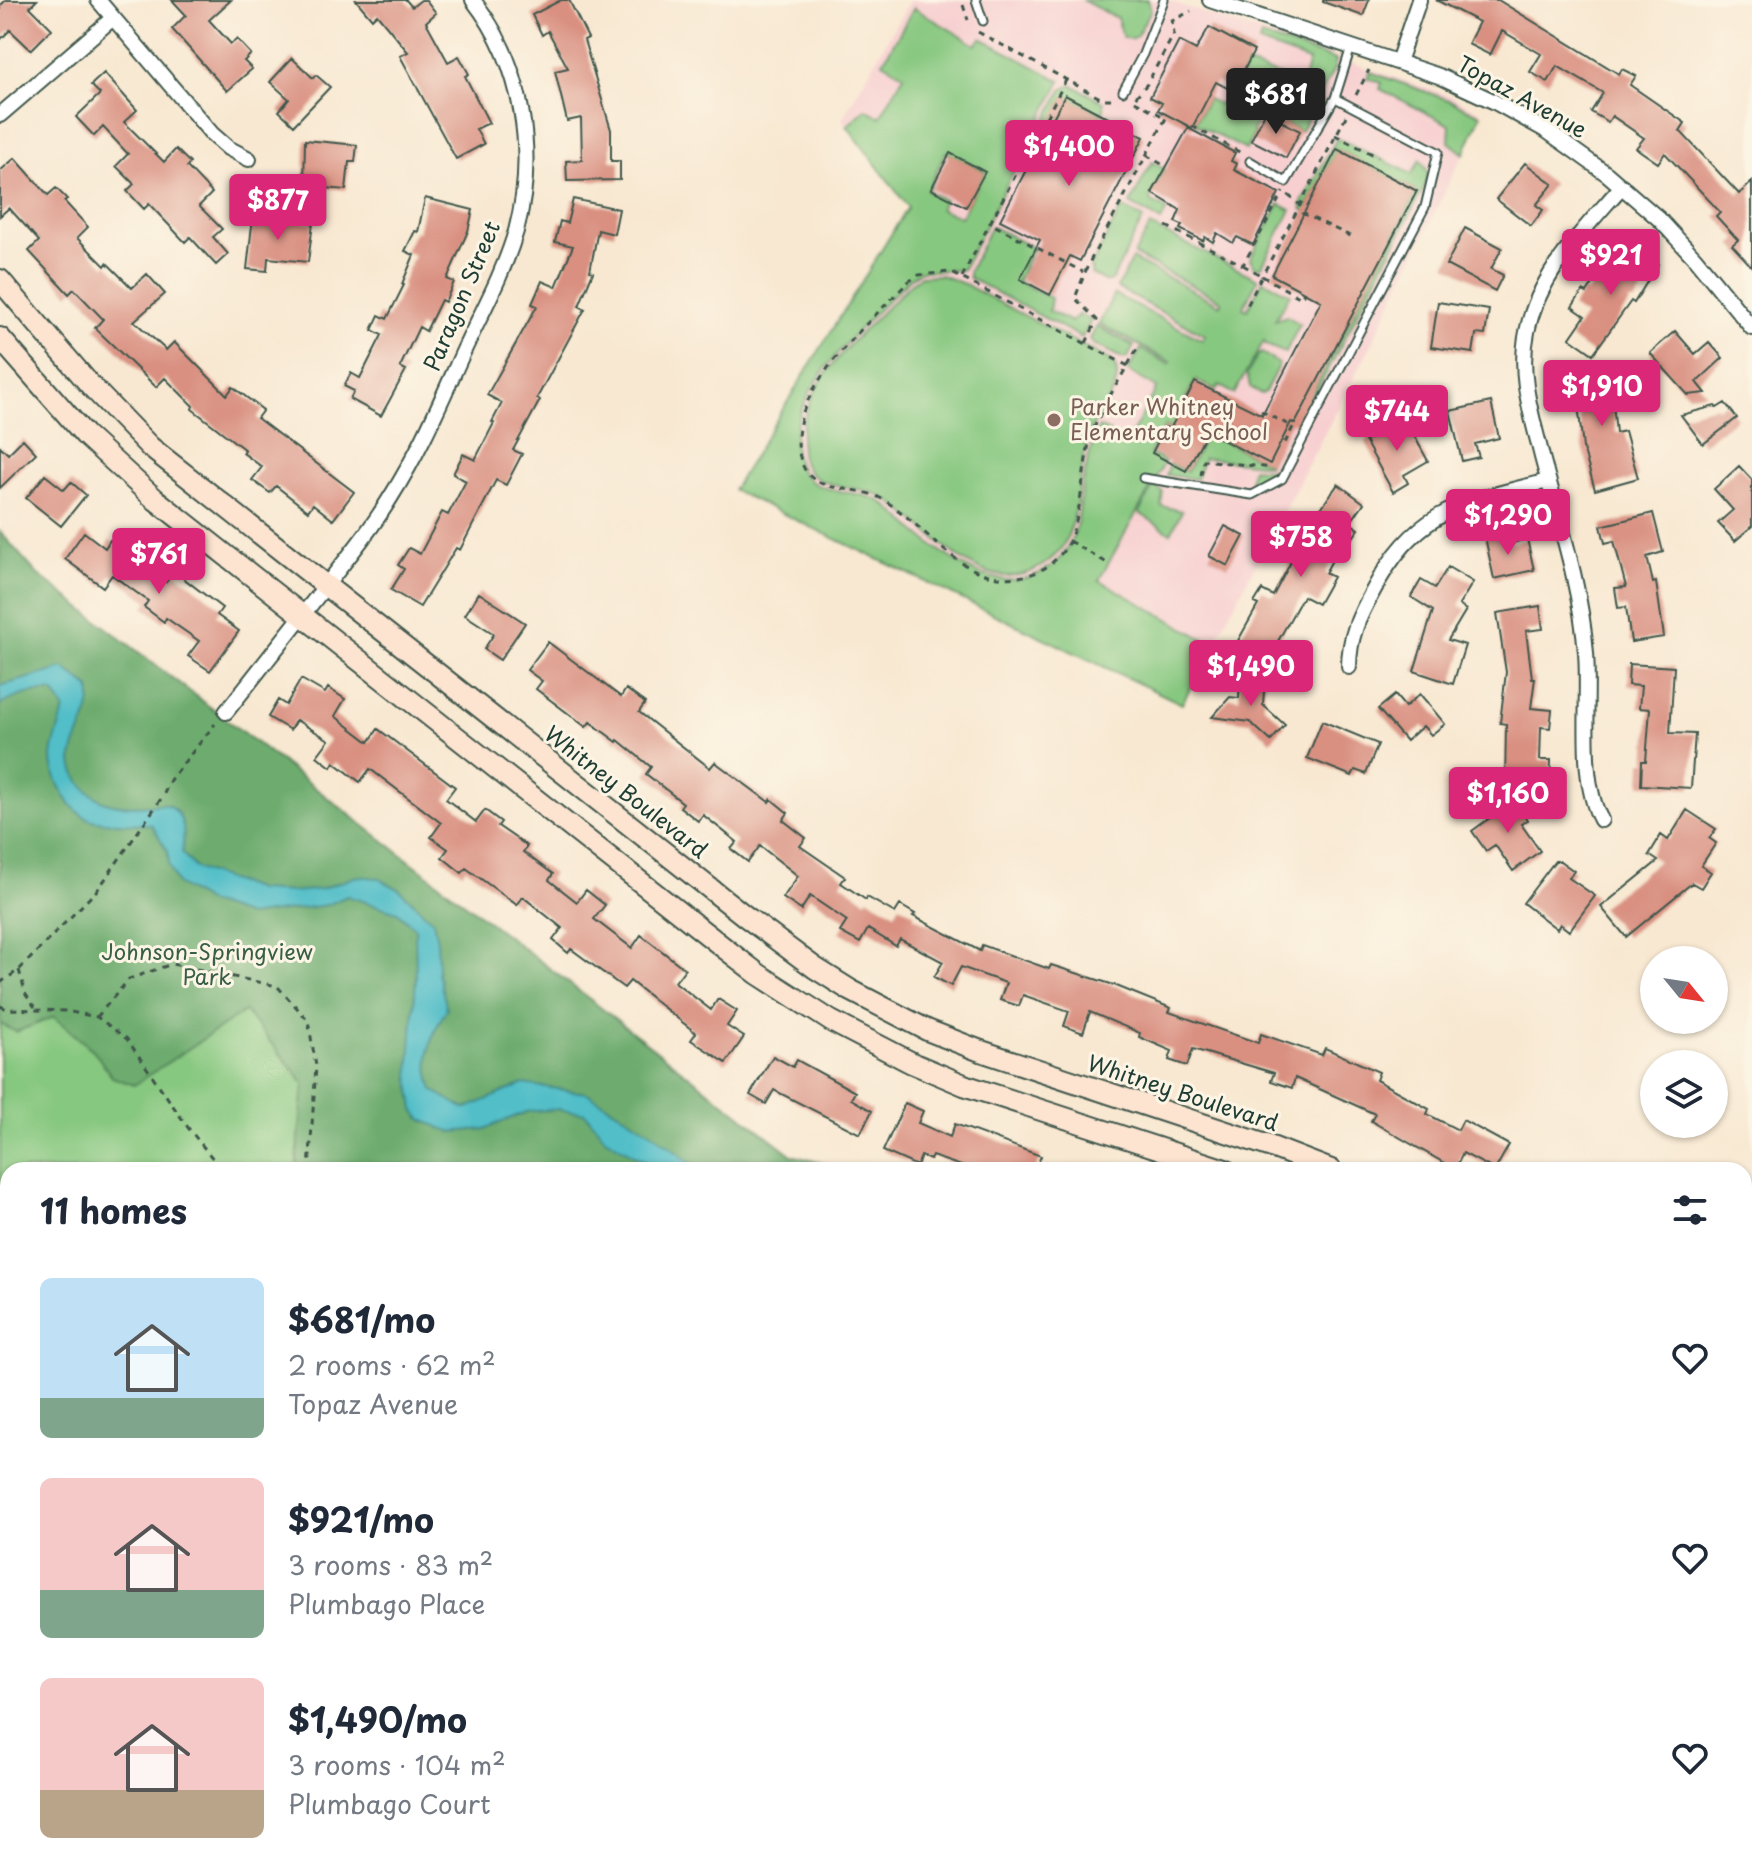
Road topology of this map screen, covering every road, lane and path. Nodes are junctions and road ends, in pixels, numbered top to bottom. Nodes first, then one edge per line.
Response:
1 (98, 0) edge
2 (473, 0) edge
3 (963, 0) edge
4 (976, 0) edge
5 (1164, 0) edge
6 (1210, 0) edge
7 (1419, 0) edge
8 (1191, 11) dead end
9 (113, 18) junction
10 (983, 21) dead end
11 (1351, 47) junction
12 (1398, 62) junction
13 (1369, 70) dead end
14 (1066, 80) junction
15 (1123, 91) dead end
16 (1335, 98) junction
17 (1133, 100) junction
18 (1351, 107) junction
19 (0, 115) edge
20 (1335, 135) junction
21 (1146, 155) junction
22 (1378, 157) dead end
23 (249, 159) dead end
24 (1250, 161) dead end
25 (1167, 167) dead end
26 (1622, 186) junction
27 (1283, 192) dead end
28 (1300, 205) junction
29 (990, 223) junction
30 (1166, 226) dead end
31 (1352, 237) dead end
32 (1243, 265) junction
33 (1085, 273) junction
34 (1262, 276) junction
35 (962, 277) junction
36 (0, 280) edge
37 (1304, 292) dead end
38 (1246, 308) dead end
39 (1752, 328) edge
40 (0, 338) edge
41 (1086, 343) junction
42 (1138, 347) dead end
43 (1128, 366) junction
44 (1261, 411) dead end
45 (1279, 455) dead end
46 (1272, 468) dead end
47 (1143, 478) dead end
48 (1548, 481) junction
49 (1198, 487) junction
50 (1069, 541) junction
51 (1109, 564) dead end
52 (325, 586) junction
53 (302, 615) junction
54 (1349, 667) dead end
55 (226, 712) joint
56 (1601, 820) dead end
57 (19, 970) junction
58 (0, 983) edge
59 (0, 1006) edge
60 (36, 1008) junction
61 (97, 1017) junction
62 (216, 1162) edge
63 (309, 1162) edge
64 (1200, 1162) edge
65 (1310, 1162) edge

1 - 9 street
2 - 52 street, Paragon Street
3 - 14 path
4 - 10 lane
5 - 15 lane
6 - 11 street, Topaz Avenue
7 - 12 street
8 - 17 path
9 - 19 street
9 - 23 street
11 - 12 street, Topaz Avenue
11 - 16 lane
12 - 26 street, Topaz Avenue
13 - 18 path
14 - 17 path
14 - 29 path
16 - 18 lane
16 - 24 lane
17 - 21 path
18 - 20 path
18 - 49 lane
20 - 22 path
20 - 28 path
21 - 25 path
21 - 33 path
26 - 39 street, Topaz Avenue
26 - 48 street
27 - 32 path
28 - 31 path
28 - 34 path
29 - 33 path
29 - 35 path
30 - 32 path
32 - 34 path
33 - 41 path
34 - 37 path
34 - 38 path
35 - 41 path
35 - 50 path
36 - 52 street, Whitney Boulevard
40 - 53 street
41 - 43 path
42 - 43 path
43 - 50 path
44 - 45 path
46 - 49 path
47 - 49 lane
48 - 54 street
48 - 56 street
50 - 51 path
52 - 53 street, Paragon Street
52 - 65 street, Whitney Boulevard
53 - 55 street, Paragon Street
53 - 64 street
55 - 57 path
57 - 58 path
57 - 60 path
59 - 60 path
60 - 61 path
61 - 62 path
61 - 63 path

